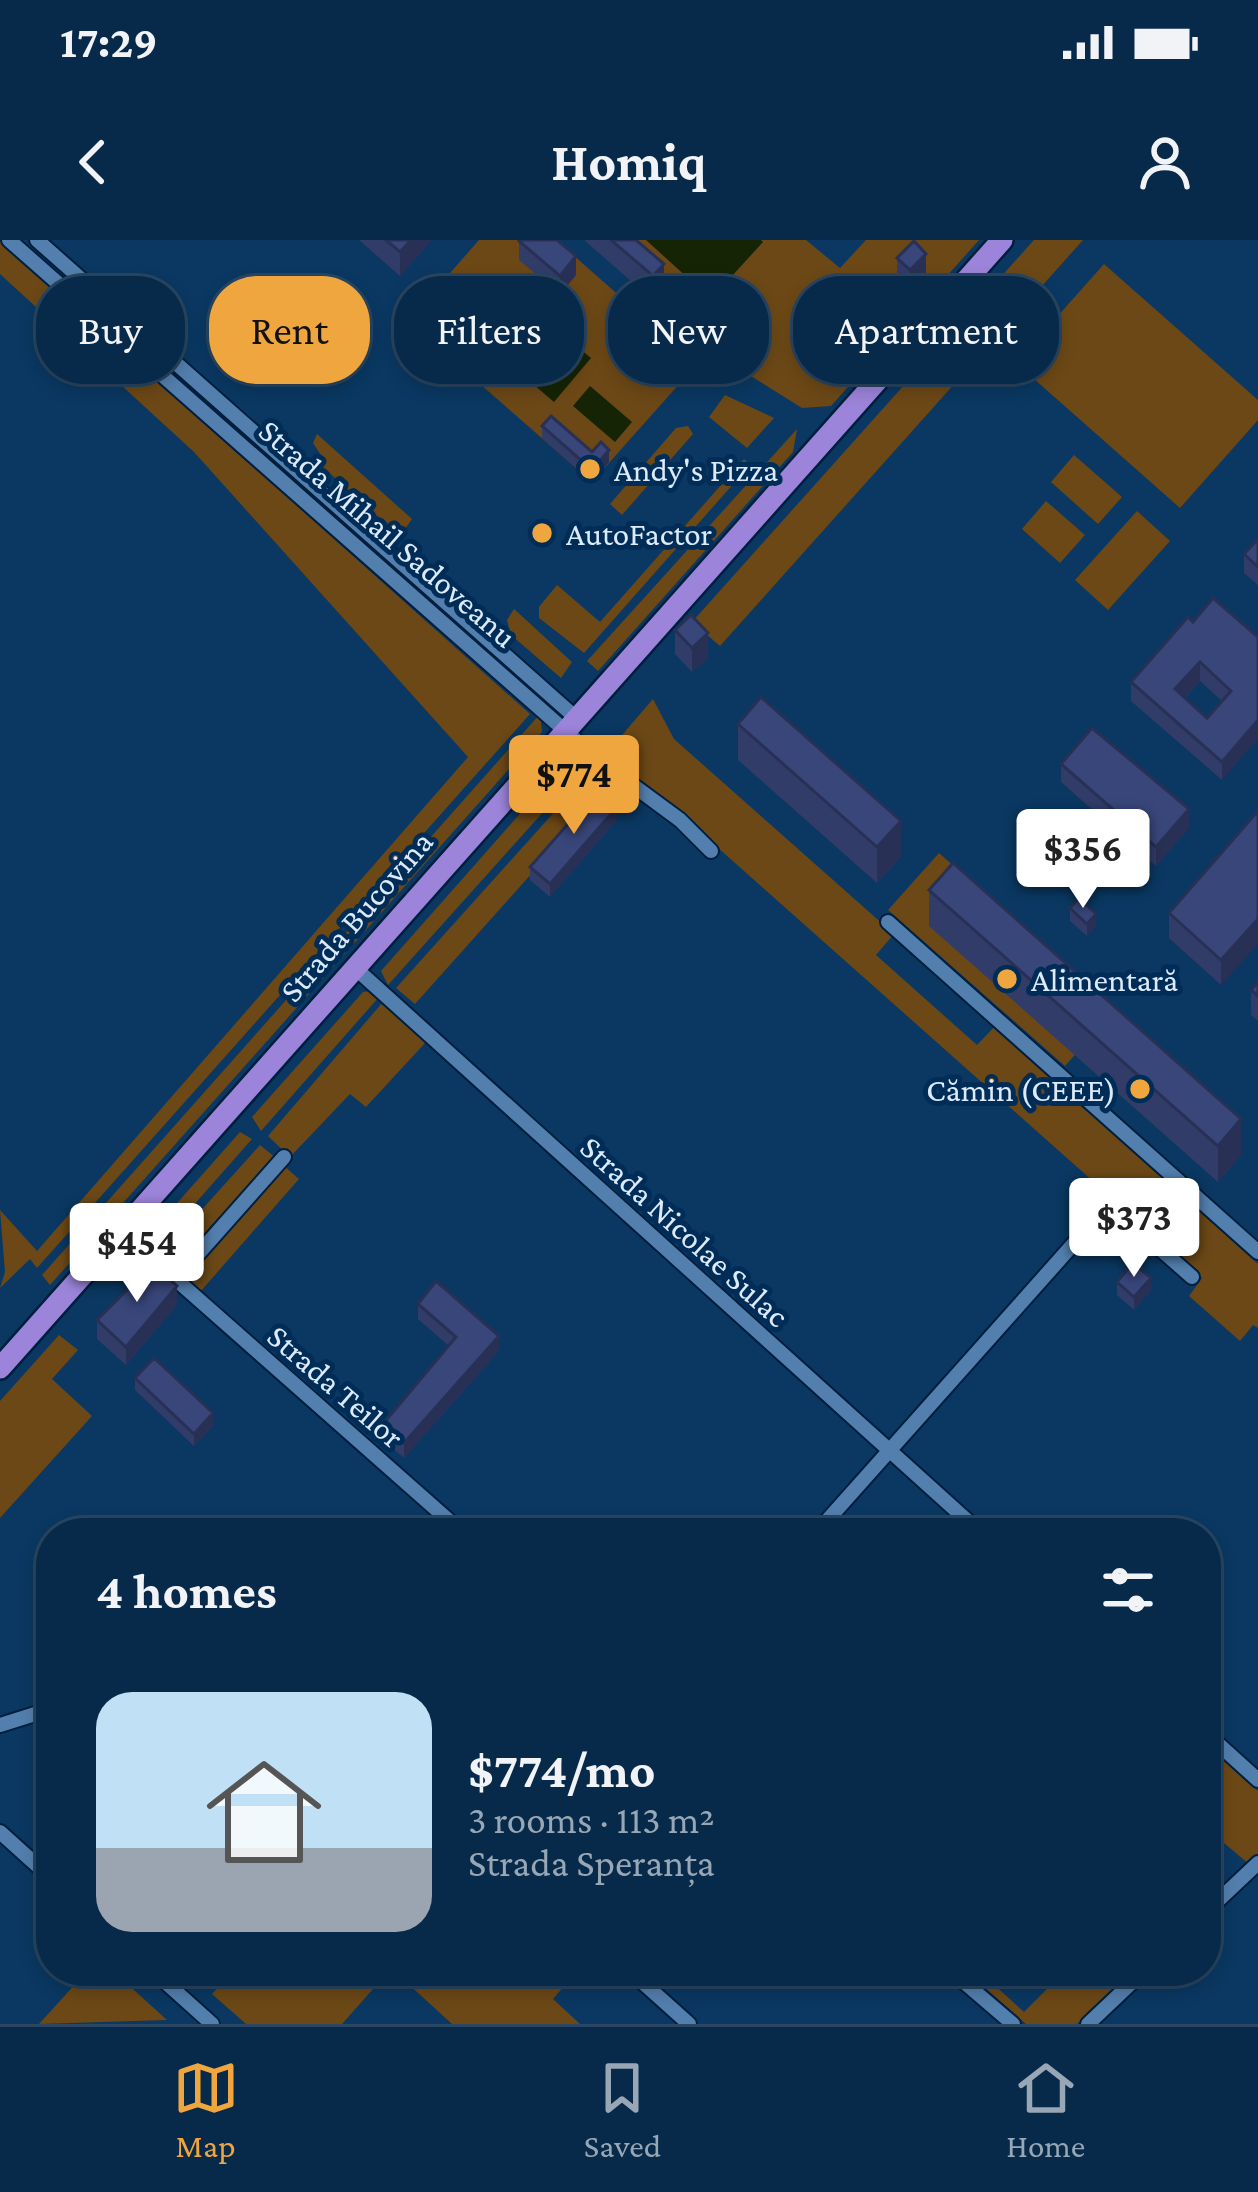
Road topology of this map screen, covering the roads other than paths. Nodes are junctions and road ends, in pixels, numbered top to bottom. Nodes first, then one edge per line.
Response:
1 (9, 240) edge
2 (37, 240) edge
3 (1002, 240) edge
4 (570, 722) junction
5 (711, 851) dead end
6 (887, 922) dead end
7 (355, 967) junction
8 (284, 1157) dead end
9 (121, 1231) junction
10 (1258, 1252) edge
11 (1192, 1277) dead end
12 (175, 1280) junction
13 (0, 1368) edge
14 (889, 1451) junction
15 (446, 1518) edge
16 (829, 1518) edge
17 (963, 1518) edge
18 (36, 1714) edge
19 (0, 1725) edge
20 (1221, 1747) edge
21 (1258, 1780) edge
22 (0, 1832) edge
23 (1258, 1863) edge
24 (36, 1864) edge
25 (1221, 1898) edge
26 (170, 1986) edge
27 (646, 1986) edge
28 (969, 1986) edge
29 (1128, 1986) edge
30 (212, 2024) edge
31 (689, 2024) edge
32 (1013, 2024) edge
33 (1088, 2024) edge

1 - 4 street, Strada Mihail Sadoveanu
2 - 4 street, Strada Mihail Sadoveanu
3 - 4 main road, Strada Bucovina
4 - 5 street
4 - 7 main road, Strada Bucovina
6 - 10 street
7 - 9 main road, Strada Bucovina
7 - 14 street, Strada Nicolae Sulac
8 - 12 street
9 - 12 street, Strada Teilor
9 - 13 main road, Strada Bucovina
11 - 14 street
12 - 15 street, Strada Teilor
14 - 16 street
14 - 17 street, Strada Nicolae Sulac
18 - 19 street
20 - 21 street
22 - 24 street
23 - 25 street
26 - 30 street
27 - 31 street
28 - 32 street
29 - 33 street

